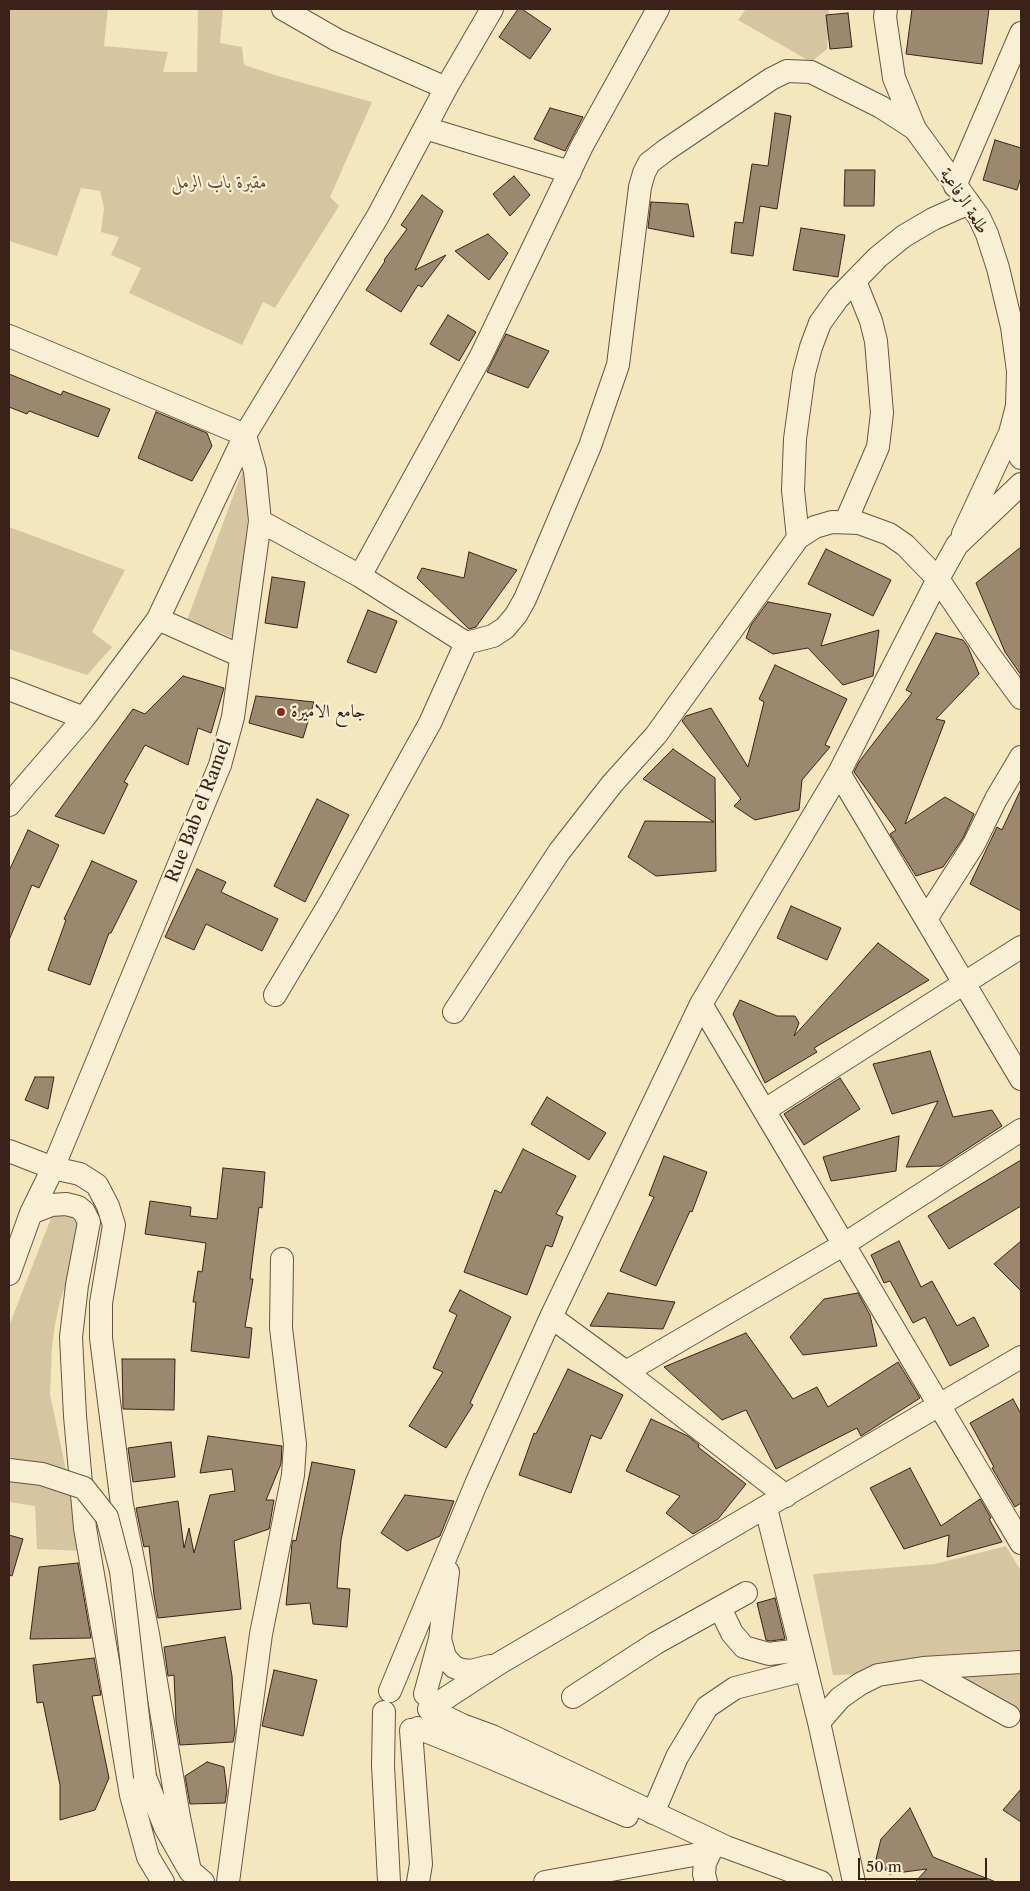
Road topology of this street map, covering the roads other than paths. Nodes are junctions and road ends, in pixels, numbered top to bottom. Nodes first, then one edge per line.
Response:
1 (283, 9) edge
2 (492, 9) edge
3 (658, 9) edge
4 (886, 9) edge
5 (1021, 33) edge
6 (446, 88) junction
7 (425, 128) junction
8 (916, 129) junction
9 (570, 172) junction
10 (962, 195) junction
11 (855, 280) junction
12 (9, 339) edge
13 (1010, 433) junction
14 (245, 435) junction
15 (1021, 458) edge
16 (1021, 484) edge
17 (260, 521) junction
18 (846, 521) junction
19 (798, 538) junction
20 (957, 545) junction
21 (360, 576) junction
22 (938, 579) junction
23 (158, 619) junction
24 (466, 643) junction
25 (241, 656) junction
26 (9, 689) edge
27 (1021, 698) edge
28 (84, 718) junction
29 (1021, 757) edge
30 (839, 773) junction
31 (9, 805) edge
32 (926, 918) junction
33 (1021, 947) edge
34 (965, 982) junction
35 (276, 995) dead end
36 (702, 1004) junction
37 (454, 1012) dead end
38 (1021, 1079) edge
39 (765, 1110) junction
40 (1021, 1130) edge
41 (9, 1151) edge
42 (53, 1168) junction
43 (31, 1212) junction
44 (843, 1245) junction
45 (282, 1259) dead end
46 (9, 1274) edge
47 (551, 1317) junction
48 (1021, 1357) edge
49 (626, 1372) junction
50 (939, 1405) junction
51 (9, 1470) edge
52 (786, 1496) junction
53 (766, 1508) junction
54 (451, 1542) junction
55 (1021, 1543) edge
56 (746, 1593) dead end
57 (720, 1608) junction
58 (440, 1639) junction
59 (802, 1660) junction
60 (1021, 1662) edge
61 (498, 1664) junction
62 (923, 1668) junction
63 (573, 1697) dead end
64 (387, 1701) junction
65 (421, 1715) junction
66 (1009, 1716) dead end
67 (819, 1722) junction
68 (462, 1725) junction
69 (145, 1777) junction
70 (653, 1813) junction
71 (712, 1847) junction
72 (148, 1857) junction
73 (196, 1877) edge
74 (163, 1882) edge
75 (228, 1882) edge
76 (389, 1882) edge
77 (418, 1882) edge
78 (545, 1882) edge
79 (706, 1882) edge
80 (782, 1882) edge
81 (821, 1882) edge
82 (854, 1882) edge

1 - 6 street
2 - 6 street
3 - 9 street
4 - 8 street, طلعة الرفاعية
5 - 10 street
6 - 7 street
7 - 9 street
7 - 14 street
8 - 10 street, طلعة الرفاعية
8 - 24 street
9 - 21 street
10 - 11 street
10 - 13 street, طلعة الرفاعية
11 - 18 street
11 - 19 street
12 - 14 street
13 - 15 street
13 - 20 street, طلعة الرفاعية
14 - 17 street, Rue Bab el Ramel
14 - 23 street
16 - 20 street
17 - 21 street
17 - 25 street, Rue Bab el Ramel
18 - 19 street
18 - 22 street
19 - 37 street
20 - 22 street
21 - 24 street
22 - 27 street
22 - 30 street
23 - 25 street
23 - 28 street
24 - 35 street
25 - 42 street, Rue Bab el Ramel
26 - 28 street
28 - 31 street
29 - 32 street
30 - 32 street
30 - 36 street
32 - 34 street
33 - 34 street
34 - 38 street
34 - 39 street
36 - 39 street
36 - 47 street
39 - 44 street
40 - 44 street
41 - 42 street
42 - 43 street, Rue Bab el Ramel
42 - 73 street
43 - 46 street, Rue Bab el Ramel
43 - 72 street
44 - 49 street
44 - 50 street
45 - 75 street
47 - 49 street
47 - 54 street
48 - 50 street
49 - 52 street
50 - 52 street
50 - 55 street
51 - 69 street, bridge
52 - 53 street
53 - 59 street
53 - 61 street
54 - 58 street
54 - 64 street
56 - 57 street
57 - 59 street
57 - 63 street
58 - 61 street
58 - 65 street
59 - 67 street
59 - 70 street
60 - 62 street
61 - 65 street
61 - 68 street
62 - 66 street
62 - 67 street
64 - 65 street
64 - 65 street
64 - 76 street
65 - 68 street
65 - 71 street
65 - 77 street
67 - 82 street
68 - 70 street
69 - 72 street
69 - 73 street
70 - 71 street
71 - 78 street
71 - 79 street
71 - 80 street
71 - 81 street
72 - 74 street

